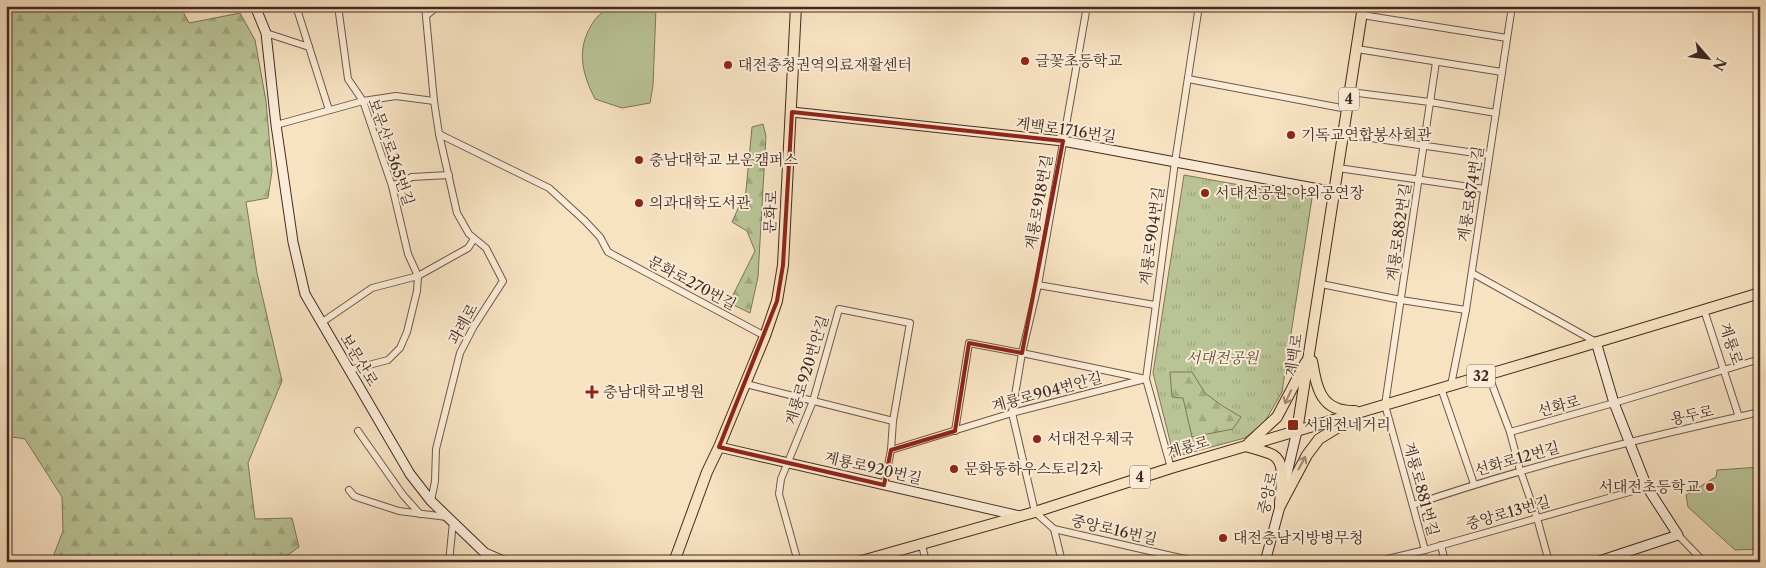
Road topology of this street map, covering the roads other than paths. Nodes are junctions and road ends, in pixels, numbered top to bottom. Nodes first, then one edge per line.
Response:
1 (255, 6) edge
2 (296, 6) edge
3 (338, 6) edge
4 (426, 6) edge
5 (438, 6) edge
6 (796, 6) edge
7 (1087, 6) edge
8 (1199, 6) edge
9 (1512, 6) edge
10 (1362, 11) edge
11 (427, 15) junction
12 (266, 33) junction
13 (1507, 38) junction
14 (309, 47) junction
15 (1357, 49) junction
16 (1436, 62) junction
17 (1502, 72) junction
18 (1188, 79) junction
19 (1350, 92) junction
20 (363, 100) junction
21 (434, 101) junction
22 (1430, 102) junction
23 (1347, 109) junction
24 (329, 110) junction
25 (792, 112) junction
26 (1496, 113) junction
27 (276, 125) junction
28 (439, 134) junction
29 (1344, 134) junction
30 (1062, 141) junction
31 (1424, 146) junction
32 (1489, 155) junction
33 (1175, 162) junction
34 (1338, 168) junction
35 (449, 175) junction
36 (1419, 179) junction
37 (392, 186) junction
38 (1484, 189) junction
39 (1335, 192) junction
40 (474, 239) junction
41 (1472, 273) junction
42 (418, 276) junction
43 (1321, 284) junction
44 (1038, 285) junction
45 (1760, 293) edge
46 (1402, 300) junction
47 (1155, 305) junction
48 (1466, 310) junction
49 (1704, 310) junction
50 (320, 323) junction
51 (765, 336) junction
52 (1596, 342) junction
53 (1022, 353) junction
54 (1310, 354) junction
55 (1760, 359) edge
56 (1724, 369) junction
57 (349, 370) junction
58 (1488, 374) junction
59 (1146, 379) junction
60 (746, 384) junction
61 (1446, 386) junction
62 (813, 401) junction
63 (1614, 403) junction
64 (1385, 405) junction
65 (1366, 411) junction
66 (1760, 412) edge
67 (1012, 413) junction
68 (1739, 417) junction
69 (893, 421) junction
70 (358, 431) dead end
71 (955, 431) junction
72 (1297, 431) junction
73 (1510, 432) junction
74 (1629, 441) junction
75 (1246, 446) junction
76 (720, 447) junction
77 (891, 450) junction
78 (789, 463) junction
79 (1171, 468) junction
80 (1520, 470) junction
81 (1474, 484) junction
82 (884, 485) junction
83 (1647, 487) junction
84 (349, 490) dead end
85 (431, 501) junction
86 (1413, 505) junction
87 (1280, 506) junction
88 (1035, 512) junction
89 (420, 514) junction
90 (1020, 516) junction
91 (1537, 518) junction
92 (450, 519) junction
93 (1054, 529) junction
94 (1678, 535) junction
95 (922, 545) junction
96 (1441, 545) junction
97 (1425, 550) junction
98 (1380, 561) edge
99 (449, 562) edge
100 (506, 562) edge
101 (674, 562) edge
102 (798, 562) edge
103 (858, 562) edge
104 (926, 562) edge
105 (1062, 562) edge
106 (1198, 562) edge
107 (1265, 562) edge
108 (1445, 562) edge
109 (1549, 562) edge
110 (1596, 562) edge
111 (1704, 562) edge

1 - 12 main road, 보문산로
2 - 14 street
3 - 20 street, 보문산로365번길
4 - 11 street, 과례로
5 - 11 street
6 - 25 main road, 문화로
7 - 30 street, 계룡로918번길
8 - 18 street, 계룡로904번길
9 - 13 street, 계룡로874번길
10 - 13 street, 계백로
10 - 15 main road, 계백로 / 4
11 - 21 street, 과례로
12 - 14 street
12 - 27 main road, 보문산로
13 - 17 street, 계룡로874번길
14 - 24 street
15 - 16 street
15 - 19 main road, 계백로 / 4
16 - 17 street
16 - 22 street, 계룡로882번길
17 - 26 street, 계룡로874번길
18 - 23 street
18 - 33 street, 계룡로904번길
19 - 22 street
19 - 23 main road, 계백로 / 4
20 - 21 street
20 - 24 street
20 - 37 street, 보문산로365번길
21 - 28 street, 과례로
22 - 26 street
22 - 31 street, 계룡로882번길
23 - 29 main road, 계백로 / 4
24 - 27 street
25 - 30 main road, 계백로1716번길
25 - 51 main road, 문화로
26 - 32 street, 계룡로874번길
27 - 50 main road, 보문산로
28 - 35 street, 과례로
28 - 51 street, 문화로270번길
29 - 31 street
29 - 34 main road, 계백로 / 4
30 - 33 main road, 계백로1716번길
30 - 44 street, 계룡로918번길
31 - 32 street
31 - 36 street, 계룡로882번길
32 - 38 street, 계룡로874번길
33 - 39 main road, 계백로1716번길
33 - 47 street, 계룡로904번길
34 - 36 street
34 - 39 main road, 계백로 / 4
35 - 37 street
35 - 40 street, 과례로
36 - 38 street
36 - 46 street, 계룡로882번길
37 - 42 street, 보문산로365번길
38 - 41 street, 계룡로874번길
39 - 43 main road, 계백로 / 4
40 - 42 street
40 - 85 street, 과례로
41 - 48 street, 계룡로874번길
41 - 52 street
42 - 50 street
42 - 57 street
43 - 46 street
43 - 54 main road, 계백로 / 4
44 - 47 street
44 - 53 street, 계룡로918번길
45 - 49 main road, 계룡로 / 32
46 - 48 street
46 - 64 street, 계룡로882번길
47 - 59 street, 계룡로904번길
48 - 61 street, 계룡로874번길
49 - 52 main road, 계룡로 / 32
49 - 56 street, 계룡로
50 - 57 main road, 보문산로
51 - 60 main road, 문화로
52 - 58 main road, 계룡로 / 32
52 - 63 main road
53 - 59 street
53 - 67 street, 계룡로918번길
53 - 71 street
54 - 65 main road
54 - 72 main road, 계백로 / 4
54 -> 75 main road
55 - 56 street, 선화로
56 - 63 street, 선화로
56 - 68 street, 계룡로
57 - 85 main road, 보문산로
58 - 61 main road, 계룡로 / 32
58 - 73 street
59 - 67 street, 계룡로904번안길
59 - 79 street, 계룡로904번길
60 - 62 street
60 - 76 main road, 문화로
61 - 64 main road, 계룡로 / 32
61 - 81 street
62 - 69 street
62 - 69 street, 계룡로920번안길
62 - 78 street, 계룡로920번안길
63 - 73 street, 선화로
63 - 74 main road
64 - 65 main road, 계룡로 / 32
64 - 86 street, 계룡로881번길
65 - 72 main road, 계룡로 / 32
87 -> 65 main road
66 - 68 street, 용두로
67 - 71 street, 계룡로904번안길
67 - 88 street, 계룡로918번길
68 - 74 street, 용두로
69 - 77 street, 계룡로920번안길
70 - 89 street
71 - 77 street, 계룡로904번안길
72 - 75 main road, 계룡로
72 - 87 main road, 중앙로
73 - 80 street
74 - 80 street, 선화로12번길
74 - 83 main road
75 - 79 main road, 계룡로 / 4
75 - 87 main road
76 - 78 main road, 계룡로920번길
76 - 101 main road, 문화로
77 - 82 street, 계룡로920번안길
78 - 82 main road, 계룡로920번길
78 - 102 street, 계룡로920번안길
79 - 88 main road, 계룡로 / 4
80 - 81 street, 선화로12번길
80 - 91 street
81 - 86 street, 선화로12번길
82 - 90 main road, 계룡로920번길
83 - 91 street, 중앙로13번길
83 - 94 main road
84 - 89 street
85 - 92 main road, 보문산로
86 - 97 street, 계룡로881번길
87 - 107 main road, 중앙로
88 - 90 main road, 계룡로 / 4
88 - 93 street
89 - 92 street
90 - 95 main road, 계룡로 / 4
91 - 96 street, 중앙로13번길
91 - 109 street
92 - 99 street
92 - 100 main road, 보문산로
93 - 105 street
93 - 106 street, 중앙로16번길
94 - 110 main road
94 - 111 street
95 - 103 main road, 계룡로 / 4
95 - 104 street
96 - 97 street, 중앙로13번길
96 - 108 street
97 - 98 street, 중앙로13번길

